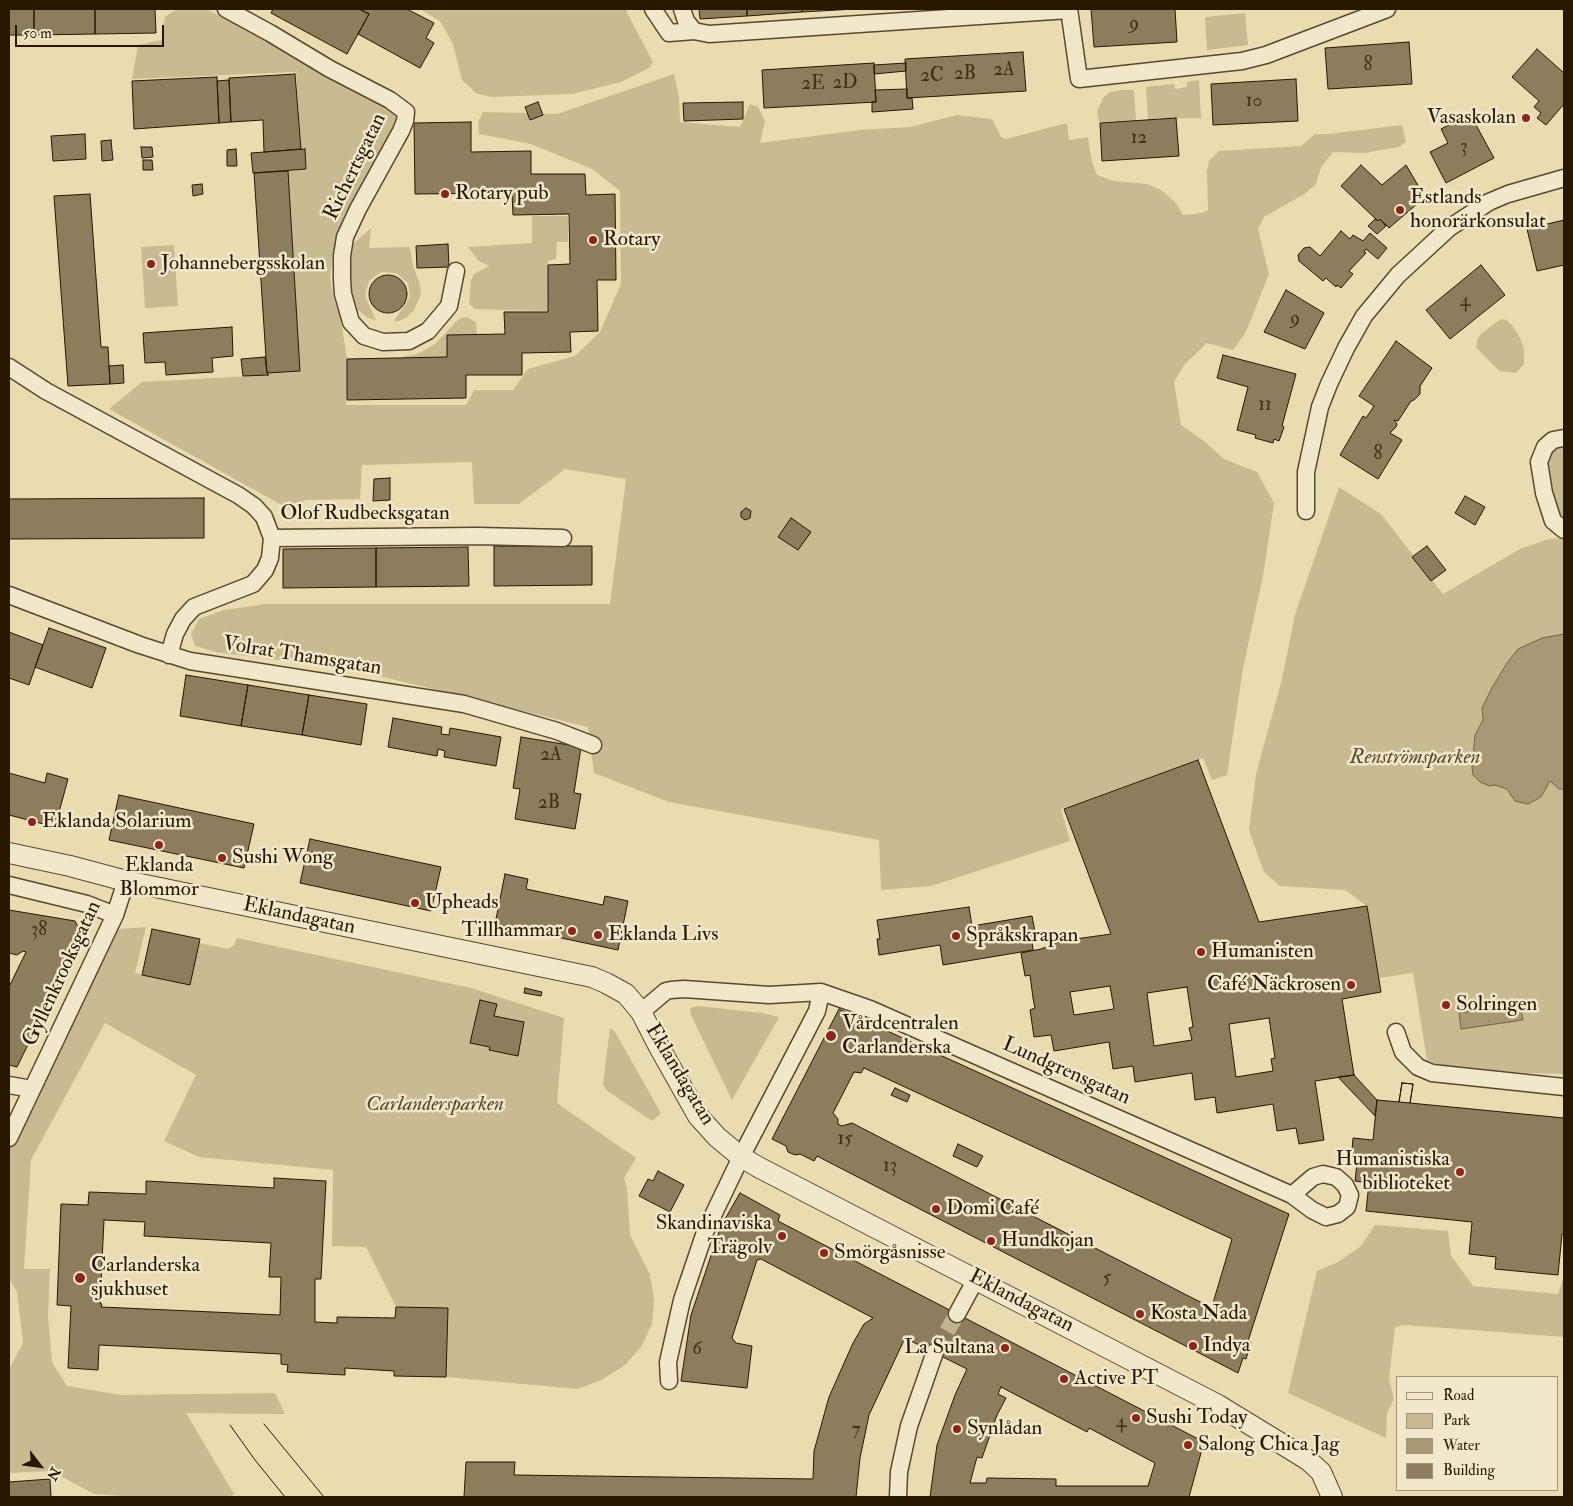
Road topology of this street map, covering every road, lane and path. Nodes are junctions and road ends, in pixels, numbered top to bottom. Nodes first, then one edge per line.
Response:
1 (226, 9) edge
2 (653, 9) edge
3 (682, 9) edge
4 (1387, 9) edge
5 (1069, 10) edge
6 (694, 31) junction
7 (1564, 178) edge
8 (456, 271) dead end
9 (9, 367) edge
10 (1564, 438) edge
11 (1306, 511) dead end
12 (1564, 530) edge
13 (272, 538) junction
14 (563, 538) dead end
15 (9, 595) edge
16 (169, 655) junction
17 (594, 745) dead end
18 (9, 853) edge
19 (126, 880) junction
20 (9, 885) edge
21 (115, 915) junction
22 (821, 992) junction
23 (641, 1012) junction
24 (1396, 1032) dead end
25 (9, 1086) edge
26 (1564, 1087) edge
27 (32, 1089) junction
28 (9, 1138) edge
29 (741, 1157) junction
30 (1292, 1195) dead end
31 (976, 1279) junction
32 (957, 1314) tunnel mouth
33 (935, 1352) tunnel mouth
34 (669, 1381) dead end
35 (898, 1497) edge
36 (1332, 1497) edge

1 - 8 street, Richertsgatan
2 - 6 street
3 - 6 street
4 - 5 street
5 - 6 street
7 - 11 street
9 - 13 street, Olof Rudbecksgatan
10 - 12 street
13 - 14 street, Olof Rudbecksgatan
13 - 16 street
15 - 16 street, Volrat Thamsgatan
16 - 17 street, Volrat Thamsgatan
18 - 19 street, Eklandagatan
19 - 21 street, Gyllenkrooksgatan
19 - 23 street, Eklandagatan
20 - 21 street
21 - 27 street, Gyllenkrooksgatan
22 - 23 street
22 - 29 street
22 - 30 street, Lundgrensgatan
23 - 29 street, Eklandagatan
24 - 26 street
25 - 27 street
27 - 28 street, Gyllenkrooksgatan
29 - 31 street, Eklandagatan
29 - 34 street
31 - 32 street
31 - 36 street, Eklandagatan
33 - 35 street

